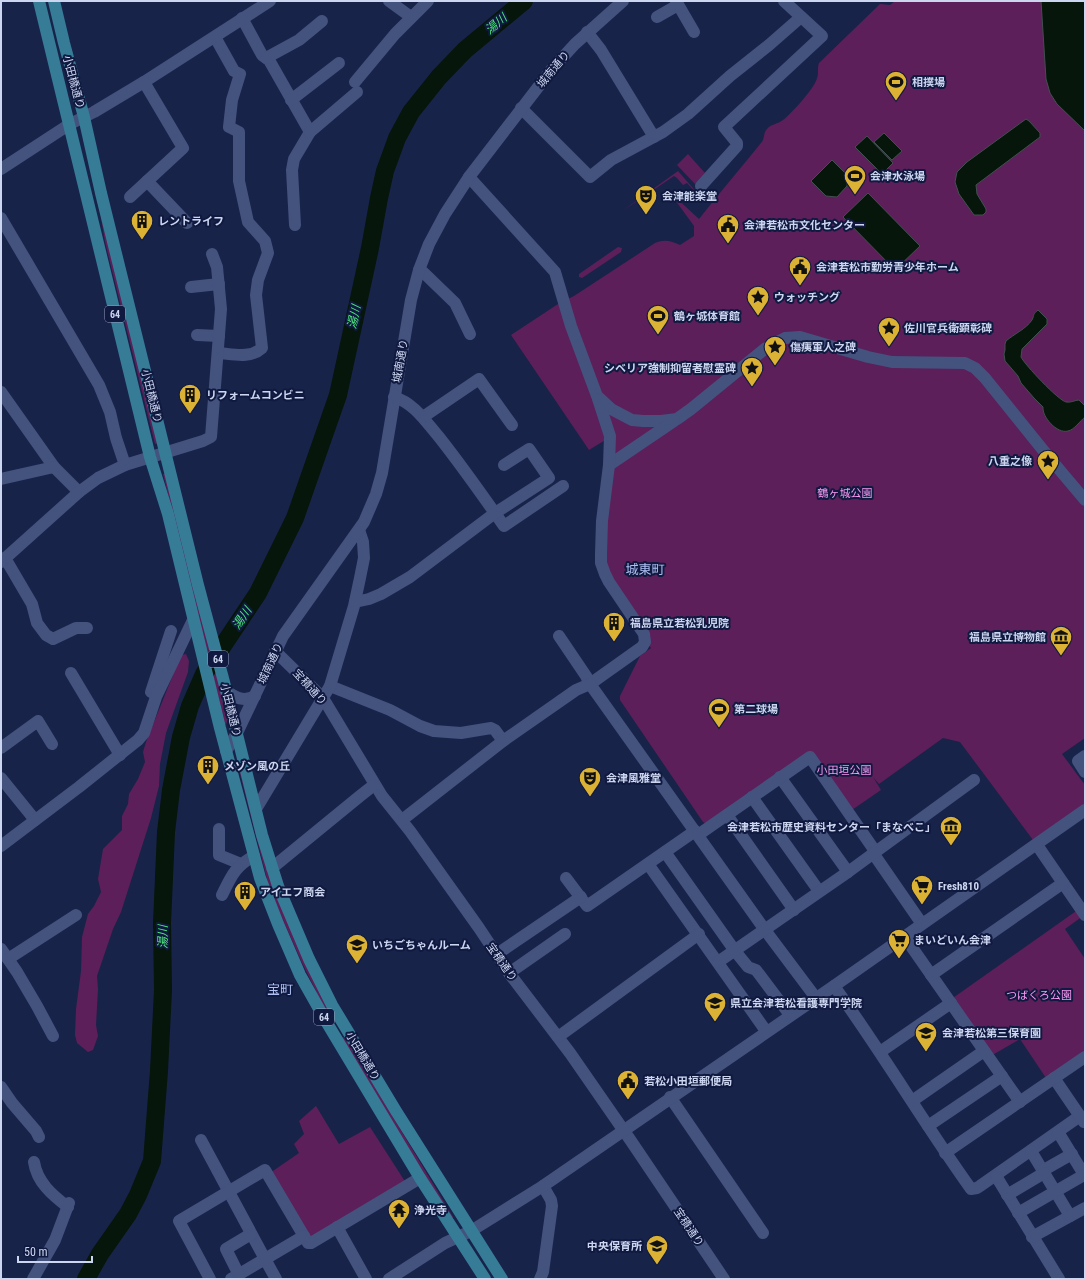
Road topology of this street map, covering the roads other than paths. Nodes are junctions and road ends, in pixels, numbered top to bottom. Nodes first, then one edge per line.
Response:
1 (39, 1) edge
2 (54, 1) edge
3 (269, 1) edge
4 (389, 1) edge
5 (428, 1) edge
6 (623, 1) edge
7 (784, 1) edge
8 (677, 3) edge
9 (411, 17) junction
10 (657, 17) dead end
11 (801, 17) junction
12 (242, 18) junction
13 (322, 21) dead end
14 (587, 32) junction
15 (694, 32) dead end
16 (214, 37) junction
17 (266, 58) junction
18 (339, 63) dead end
19 (144, 82) junction
20 (291, 100) junction
21 (521, 108) junction
22 (84, 117) junction
23 (70, 124) junction
24 (310, 132) junction
25 (654, 137) junction
26 (1, 169) edge
27 (469, 177) junction
28 (147, 181) junction
29 (701, 186) dead end
30 (130, 197) dead end
31 (1, 218) edge
32 (187, 224) dead end
33 (295, 225) dead end
34 (212, 254) dead end
35 (419, 270) junction
36 (219, 284) junction
37 (191, 287) dead end
38 (470, 334) dead end
39 (197, 335) dead end
40 (219, 336) junction
41 (218, 353) junction
42 (1, 392) edge
43 (394, 396) junction
44 (597, 396) junction
45 (423, 417) junction
46 (676, 419) junction
47 (512, 425) dead end
48 (166, 452) junction
49 (150, 457) junction
50 (125, 465) junction
51 (504, 465) dead end
52 (609, 465) junction
53 (54, 467) junction
54 (1, 479) edge
55 (563, 486) dead end
56 (79, 492) junction
57 (1085, 500) edge
58 (495, 513) junction
59 (359, 530) junction
60 (3, 560) edge
61 (355, 602) junction
62 (193, 623) junction
63 (86, 628) dead end
64 (171, 631) dead end
65 (559, 636) dead end
66 (275, 651) junction
67 (71, 673) dead end
68 (590, 684) junction
69 (330, 686) junction
70 (226, 691) junction
71 (255, 696) junction
72 (323, 698) junction
73 (237, 733) junction
74 (140, 737) junction
75 (503, 741) junction
76 (52, 744) dead end
77 (1, 748) edge
78 (226, 751) junction
79 (120, 755) junction
80 (1085, 756) edge
81 (1085, 772) edge
82 (1, 778) edge
83 (780, 778) junction
84 (974, 780) dead end
85 (374, 785) junction
86 (752, 797) junction
87 (256, 809) junction
88 (1085, 810) edge
89 (727, 815) junction
90 (35, 820) junction
91 (402, 820) junction
92 (219, 829) dead end
93 (697, 833) junction
94 (1037, 845) junction
95 (1, 846) edge
96 (665, 852) junction
97 (874, 852) junction
98 (254, 856) junction
99 (241, 864) junction
100 (648, 864) junction
101 (272, 868) junction
102 (848, 872) junction
103 (566, 878) dead end
104 (1063, 883) junction
105 (820, 892) junction
106 (222, 895) dead end
107 (581, 897) junction
108 (1081, 901) edge
109 (794, 910) junction
110 (1085, 914) edge
111 (76, 915) dead end
112 (922, 924) junction
113 (765, 930) junction
114 (565, 934) dead end
115 (699, 934) junction
116 (904, 936) junction
117 (735, 951) junction
118 (4, 954) edge
119 (497, 954) junction
120 (718, 962) junction
121 (509, 973) junction
122 (931, 975) junction
123 (834, 986) junction
124 (816, 998) junction
125 (951, 1004) junction
126 (789, 1016) junction
127 (766, 1031) junction
128 (53, 1036) dead end
129 (558, 1037) junction
130 (984, 1051) junction
131 (880, 1052) junction
132 (1085, 1057) edge
133 (1002, 1076) junction
134 (1054, 1078) junction
135 (1, 1087) edge
136 (670, 1098) junction
137 (912, 1102) junction
138 (1020, 1102) junction
139 (1083, 1119) edge
140 (928, 1126) junction
141 (623, 1130) junction
142 (1058, 1132) junction
143 (39, 1137) dead end
144 (202, 1140) dead end
145 (1030, 1151) junction
146 (945, 1153) junction
147 (1072, 1154) junction
148 (34, 1162) dead end
149 (1043, 1172) junction
150 (1085, 1175) edge
151 (996, 1176) junction
152 (420, 1178) junction
153 (543, 1186) junction
154 (1055, 1191) junction
155 (229, 1192) junction
156 (1007, 1196) junction
157 (1085, 1208) edge
158 (1018, 1213) junction
159 (1070, 1216) junction
160 (337, 1228) junction
161 (471, 1231) junction
162 (763, 1233) dead end
163 (251, 1234) junction
164 (304, 1236) junction
165 (458, 1237) junction
166 (1032, 1237) junction
167 (265, 1259) junction
168 (235, 1277) edge
169 (33, 1279) edge
170 (210, 1279) edge
171 (276, 1279) edge
172 (366, 1279) edge
173 (389, 1279) edge
174 (485, 1279) edge
175 (502, 1279) edge
176 (540, 1279) edge
177 (724, 1279) edge
178 (1058, 1279) edge

1 - 23 main road, 小田橋通り / 64
2 - 22 main road, 小田橋通り / 64
3 - 12 street
4 - 9 street
5 - 9 street
6 - 14 street, 城南通り
7 - 11 street
8 - 10 street
8 - 15 street
9 - 24 street
11 - 25 street
11 - 29 street
12 - 16 street
12 - 17 street
13 - 17 street
14 - 21 street, 城南通り
14 - 25 street
16 - 19 street
16 - 41 street
17 - 20 street
18 - 20 street
19 - 22 street
19 - 28 street
20 - 24 street
21 - 25 street
21 - 27 street, 城南通り
22 - 23 street
22 - 48 main road, 小田橋通り / 64
23 - 26 street
23 - 49 main road, 小田橋通り / 64
24 - 33 street
27 - 35 street, 城南通り
27 - 44 street
28 - 30 street
28 - 32 street
31 - 50 street
34 - 36 street
35 - 38 street
35 - 43 street, 城南通り
36 - 37 street
36 - 40 street
39 - 40 street
40 - 41 street
41 - 48 street
42 - 53 street
43 - 45 street
43 - 59 street, 城南通り
44 - 46 street
44 - 52 street
45 - 47 street
45 - 58 street
46 - 52 street
46 - 57 street
48 - 49 street
48 - 70 main road, 小田橋通り / 64
49 - 50 street
49 - 62 main road, 小田橋通り / 64
50 - 56 street
51 - 58 street
52 - 68 street
53 - 54 street
53 - 56 street
55 - 58 street
56 - 60 street
58 - 61 street
59 - 61 street
59 - 66 street, 城南通り
60 - 63 street
61 - 69 street
62 - 74 street
62 - 78 main road, 小田橋通り / 64
64 - 74 street
65 - 68 street
66 - 71 street, 城南通り
66 - 72 street, 宝積通り
67 - 79 street
68 - 75 street
68 - 93 street
69 - 72 street
69 - 75 street
70 - 71 street
70 - 73 main road, 小田橋通り / 64
71 - 73 street, 城南通り
72 - 85 street, 宝積通り
72 - 87 street
73 - 78 street, 城南通り
73 - 87 main road, 小田橋通り / 64
74 - 79 street
75 - 91 street
76 - 77 street
78 - 98 main road, 小田橋通り / 64
79 - 90 street
80 - 81 street
82 - 90 street
83 - 86 street
83 - 97 street
83 - 102 street
84 - 97 street
85 - 91 street, 宝積通り
85 - 101 street
86 - 89 street
86 - 105 street
87 - 101 main road, 小田橋通り / 64
88 - 94 street
89 - 93 street
89 - 109 street
90 - 95 street
91 - 119 street, 宝積通り
92 - 99 street
93 - 96 street
93 - 113 street
94 - 104 street
94 - 112 street
96 - 100 street
96 - 117 street
97 - 102 street
97 - 112 street
98 - 99 street
98 - 152 main road, 小田橋通り / 64
99 - 106 street
100 - 107 street
100 - 115 street
101 - 161 main road, 小田橋通り / 64
102 - 105 street
103 - 107 street
104 - 108 street
104 - 122 street
105 - 109 street
107 - 119 street
108 - 110 street
109 - 113 street
111 - 118 street
112 - 116 street
113 - 117 street
113 - 124 street
114 - 121 street
115 - 120 street
115 - 129 street
116 - 122 street
116 - 123 street
117 - 120 street
117 - 126 street
118 - 128 street
119 - 121 street, 宝積通り
120 - 127 street
121 - 129 street, 宝積通り
122 - 125 street
123 - 124 street
123 - 131 street
124 - 126 street
125 - 130 street
125 - 131 street
126 - 127 street
127 - 136 street
129 - 141 street, 宝積通り
130 - 133 street
130 - 137 street
131 - 137 street
132 - 134 street
133 - 138 street
133 - 140 street
134 - 138 street
134 - 139 street
135 - 143 street
136 - 141 street
136 - 162 street
137 - 140 street
138 - 146 street
139 - 142 street
140 - 146 street
141 - 153 street
141 - 177 street, 宝積通り
142 - 145 street
142 - 147 street
144 - 155 street
145 - 149 street
145 - 151 street
146 - 151 street
147 - 149 street
147 - 150 street
148 - 169 street
149 - 154 street
149 - 156 street
150 - 154 street
151 - 156 street
152 - 160 street
152 - 165 main road, 小田橋通り / 64
153 - 161 street
153 - 176 street
154 - 158 street
154 - 159 street
155 - 163 street
155 - 164 street
155 - 170 street
156 - 158 street
157 - 159 street
158 - 166 street
159 - 166 street
160 - 164 street
160 - 172 street
161 - 165 street
161 - 175 main road, 小田橋通り / 64
163 - 167 street
163 - 168 street
164 - 167 street
165 - 173 street
165 - 174 main road, 小田橋通り / 64
166 - 178 street
167 - 168 street
167 - 171 street

